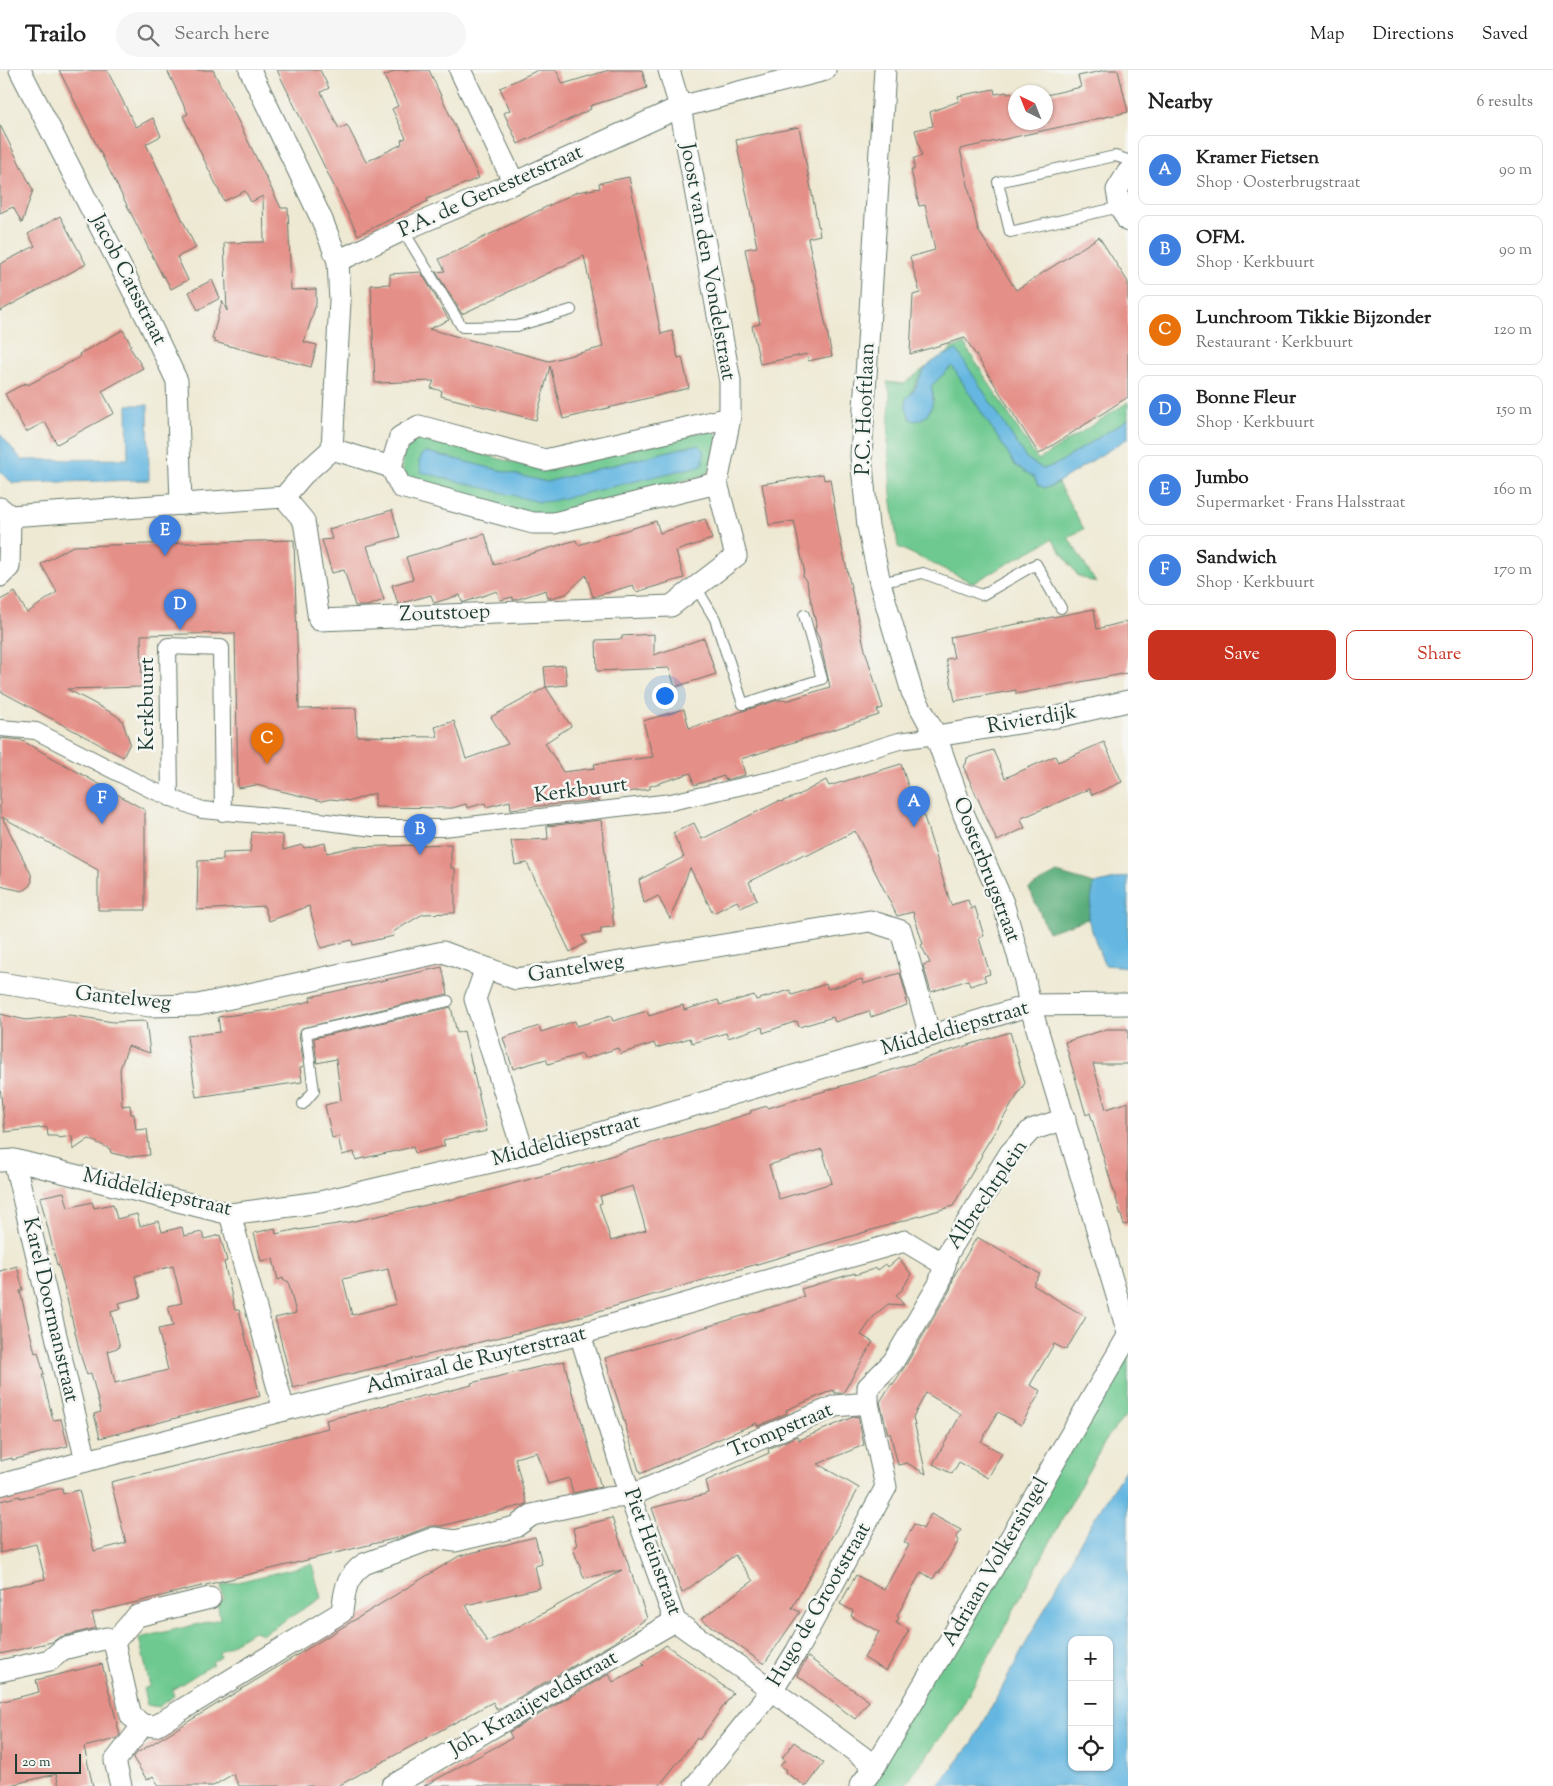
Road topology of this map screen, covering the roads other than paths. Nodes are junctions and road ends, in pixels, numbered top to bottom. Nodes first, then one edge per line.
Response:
1 (20, 70) edge
2 (250, 70) edge
3 (460, 70) edge
4 (669, 70) edge
5 (825, 70) edge
6 (885, 70) edge
7 (680, 107) junction
8 (1128, 160) edge
9 (1128, 172) edge
10 (514, 183) junction
11 (1124, 214) edge
12 (403, 230) junction
13 (338, 261) junction
14 (570, 310) dead end
15 (730, 418) junction
16 (332, 449) junction
17 (391, 467) junction
18 (717, 482) junction
19 (284, 497) junction
20 (181, 504) junction
21 (5, 512) edge
22 (0, 576) edge
23 (880, 583) junction
24 (696, 587) junction
25 (1061, 608) dead end
26 (804, 615) dead end
27 (1128, 701) edge
28 (0, 728) edge
29 (936, 736) junction
30 (170, 798) junction
31 (224, 813) junction
32 (486, 968) junction
33 (0, 983) edge
34 (448, 1001) dead end
35 (1128, 1004) edge
36 (1030, 1005) junction
37 (930, 1036) junction
38 (302, 1104) dead end
39 (1065, 1119) junction
40 (524, 1154) junction
41 (7, 1161) edge
42 (230, 1214) junction
43 (945, 1265) junction
44 (580, 1334) junction
45 (1128, 1335) edge
46 (868, 1403) junction
47 (284, 1410) junction
48 (86, 1461) junction
49 (0, 1485) edge
50 (630, 1496) junction
51 (210, 1598) dead end
52 (675, 1621) junction
53 (114, 1642) junction
54 (0, 1672) edge
55 (772, 1690) junction
56 (143, 1724) junction
57 (875, 1766) junction
58 (121, 1786) edge
59 (392, 1786) edge
60 (694, 1786) edge
61 (860, 1786) edge

1 - 20 street, Jacob Catsstraat
2 - 13 street
3 - 10 street
4 - 7 street, Joost van den Vondelstraat
5 - 7 street, P.A. de Genestetstraat
6 - 23 street, P.C. Hooftlaan
7 - 10 street, P.A. de Genestetstraat
7 - 15 street, Joost van den Vondelstraat
8 - 11 lane
9 - 11 street
10 - 12 street, P.A. de Genestetstraat
12 - 13 street, P.A. de Genestetstraat
12 - 14 lane
13 - 16 street
15 - 17 street
15 - 18 street, Joost van den Vondelstraat
16 - 17 street
16 - 19 street
17 - 18 street
18 - 24 street, Zoutstoep
19 - 20 street
19 - 24 street, Zoutstoep
20 - 21 street
21 - 22 street
23 - 25 lane
23 - 29 street, P.C. Hooftlaan
24 - 26 lane
27 - 29 street, Rivierdijk
28 - 30 street, Kerkbuurt
29 - 31 street, Kerkbuurt
29 - 36 street, Oosterbrugstraat
30 - 31 street, Kerkbuurt
30 - 31 street, Kerkbuurt
32 - 33 street, Gantelweg
32 - 37 street, Gantelweg
32 - 40 street
34 - 38 lane
35 - 36 street, Middeldiepstraat
36 - 37 street, Middeldiepstraat
36 - 39 street
37 - 40 street, Middeldiepstraat
39 - 43 street, Albrechtplein
39 - 45 street
40 - 42 street, Middeldiepstraat
41 - 42 street, Middeldiepstraat
41 - 48 street, Karel Doormanstraat
42 - 47 street
43 - 44 street, Admiraal de Ruyterstraat
43 - 46 street
44 - 47 street, Admiraal de Ruyterstraat
44 - 50 street, Piet Heinstraat
45 - 57 street, Adriaan Volkersingel
46 - 50 street, Trompstraat
46 - 55 street, Hugo de Grootstraat
47 - 48 street, Admiraal de Ruyterstraat
48 - 49 street, Admiraal de Ruyterstraat
50 - 52 street, Piet Heinstraat
50 - 56 street, Trompstraat
51 - 53 street
52 - 55 street, Piet Heinstraat
52 - 59 street, Joh. Kraaijeveldstraat
53 - 54 street
53 - 56 street
55 - 57 street, Piet Heinstraat
55 - 60 street, Hugo de Grootstraat
56 - 58 street
57 - 61 street, Adriaan Volkersingel

